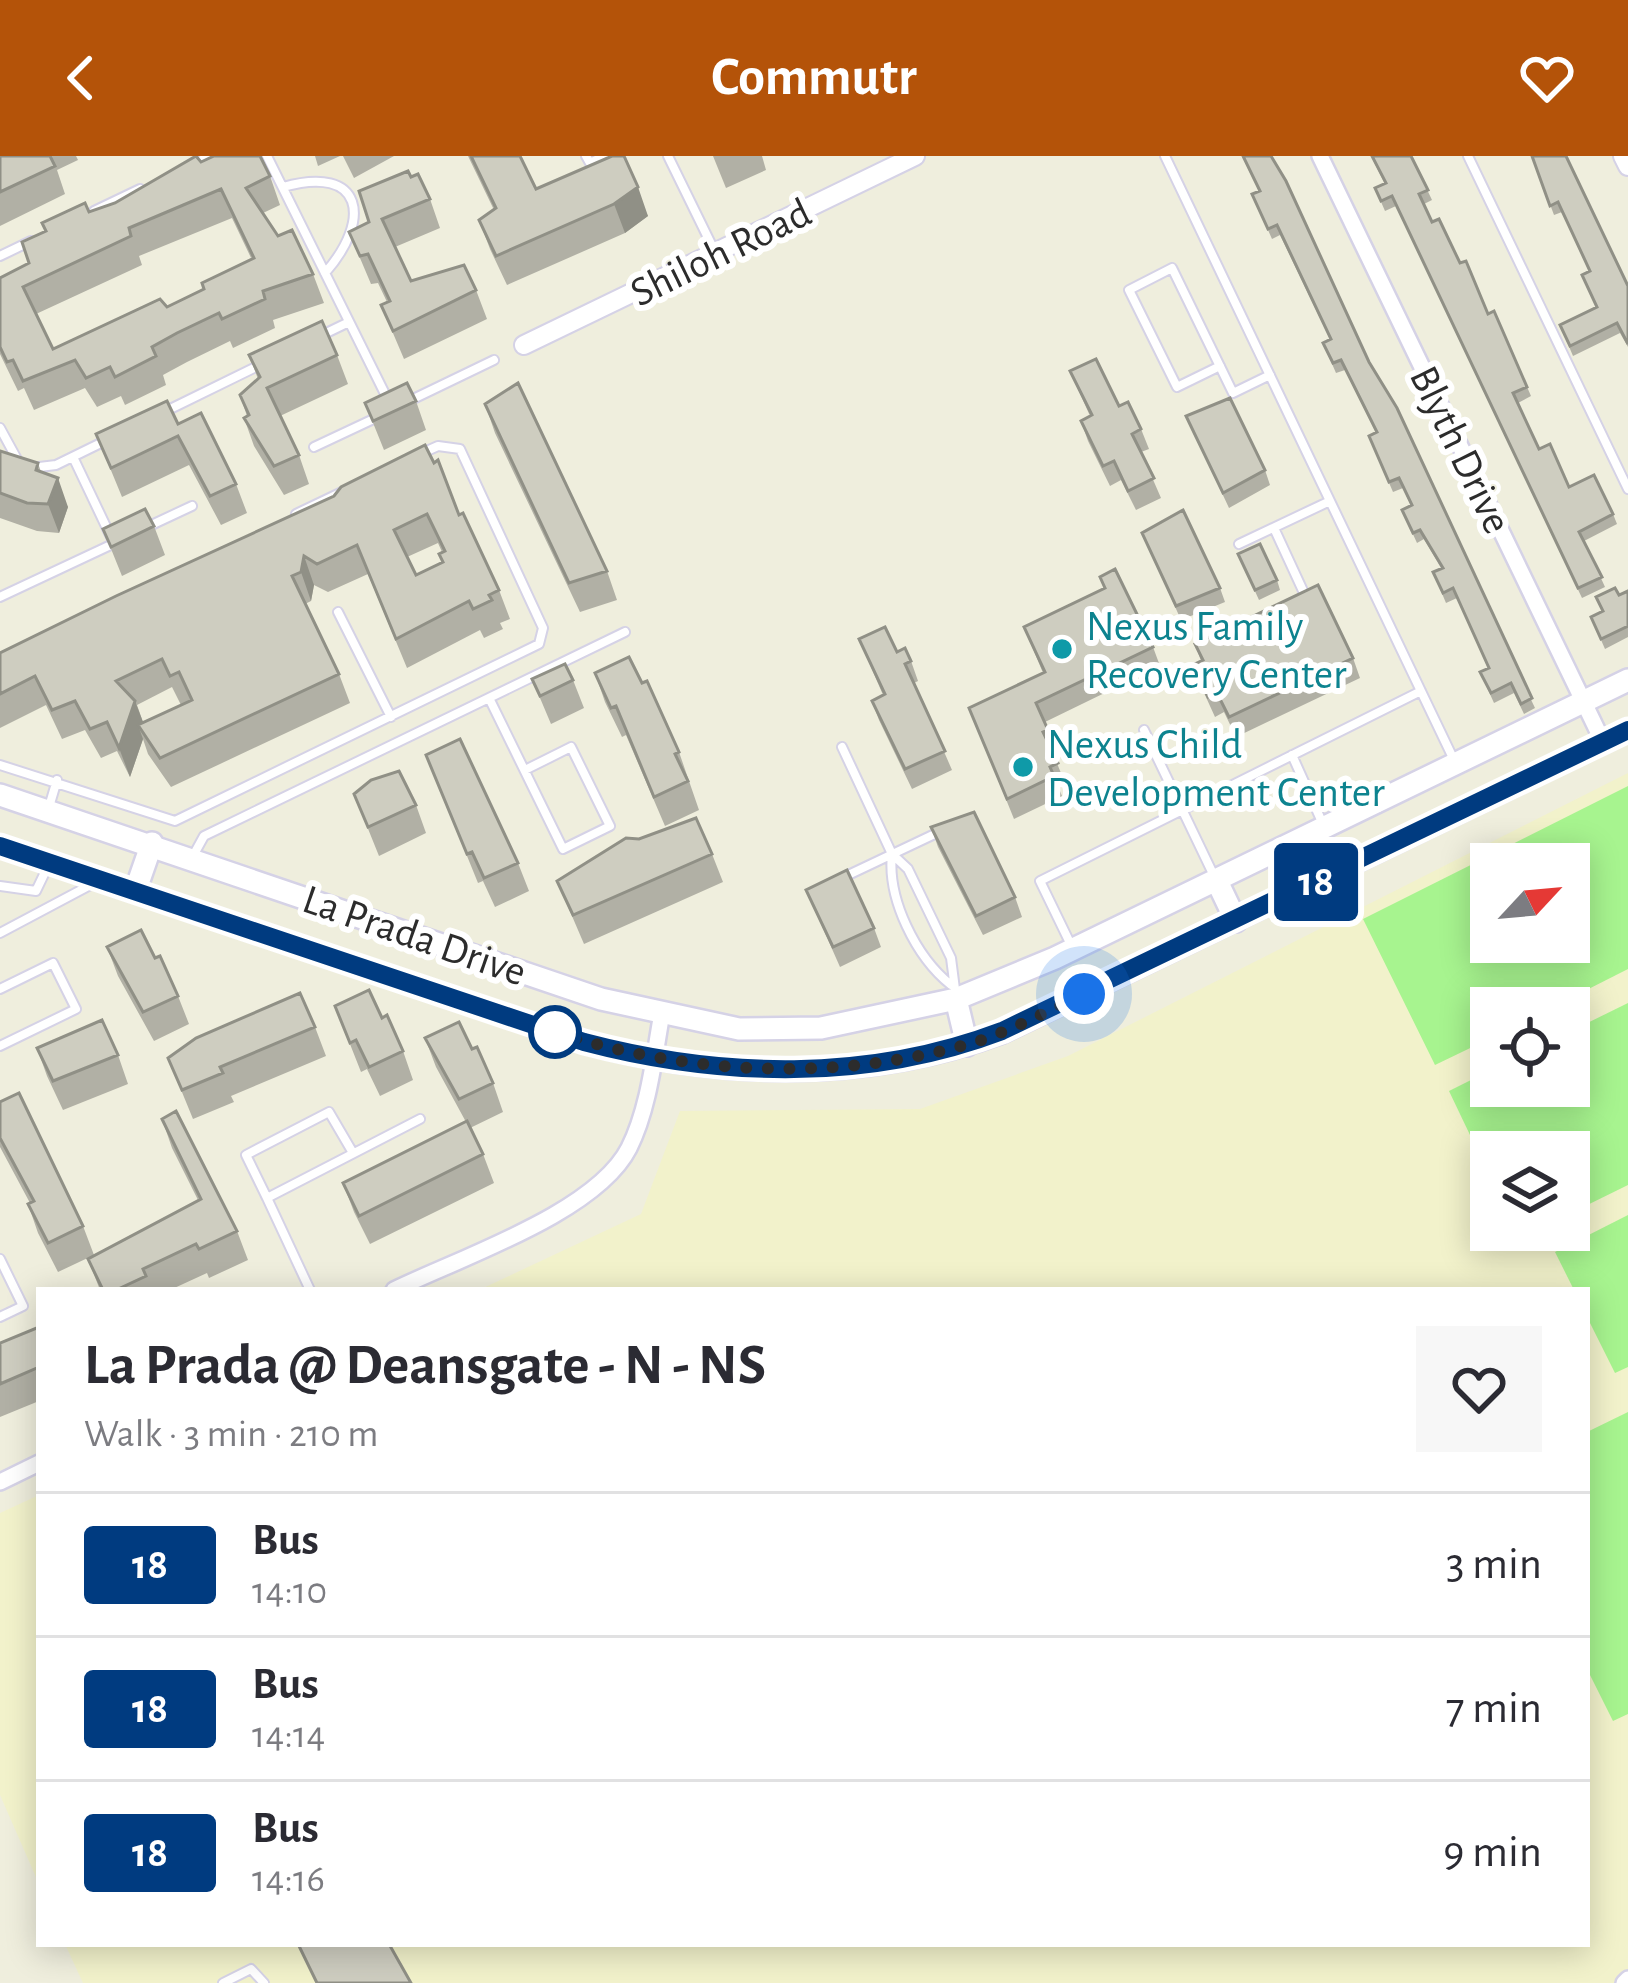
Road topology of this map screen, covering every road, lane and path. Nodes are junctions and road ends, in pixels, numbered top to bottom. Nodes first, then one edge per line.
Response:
1 (210, 156) edge
2 (267, 156) edge
3 (586, 156) edge
4 (604, 156) edge
5 (668, 156) edge
6 (915, 156) edge
7 (1165, 156) edge
8 (1320, 156) edge
9 (1468, 156) edge
10 (1623, 156) edge
11 (189, 166) edge
12 (1628, 166) edge
13 (147, 186) edge
14 (283, 187) junction
15 (366, 196) edge
16 (353, 203) junction
17 (84, 216) edge
18 (42, 236) edge
19 (716, 253) junction
20 (0, 256) edge
21 (325, 273) junction
22 (349, 322) junction
23 (307, 342) edge
24 (524, 345) dead end
25 (494, 360) dead end
26 (264, 363) edge
27 (1220, 366) junction
28 (1270, 375) junction
29 (393, 409) junction
30 (158, 415) edge
31 (0, 428) edge
32 (116, 436) edge
33 (314, 447) dead end
34 (417, 456) edge
35 (74, 457) junction
36 (354, 486) edge
37 (1628, 489) edge
38 (1330, 501) junction
39 (192, 506) dead end
40 (292, 516) edge
41 (1274, 528) junction
42 (114, 543) junction
43 (1239, 544) dead end
44 (1304, 593) edge
45 (0, 597) edge
46 (338, 611) dead end
47 (625, 632) dead end
48 (1628, 680) edge
49 (1421, 691) junction
50 (490, 698) junction
51 (1584, 702) junction
52 (391, 717) junction
53 (1144, 730) dead end
54 (1628, 730) edge
55 (1603, 742) junction
56 (842, 747) dead end
57 (1292, 755) junction
58 (0, 765) edge
59 (1456, 765) junction
60 (525, 770) junction
61 (57, 780) junction
62 (0, 795) edge
63 (49, 808) junction
64 (1181, 810) junction
65 (957, 823) edge
66 (1325, 829) junction
67 (152, 842) junction
68 (0, 846) edge
69 (892, 854) junction
70 (192, 856) junction
71 (50, 860) junction
72 (102, 877) junction
73 (1216, 879) junction
74 (831, 883) edge
75 (0, 886) edge
76 (136, 889) junction
77 (1236, 922) junction
78 (0, 934) edge
79 (1073, 949) junction
80 (0, 989) edge
81 (954, 993) junction
82 (662, 1013) junction
83 (967, 1045) junction
84 (0, 1046) edge
85 (654, 1060) junction
86 (420, 1119) dead end
87 (353, 1153) junction
88 (267, 1198) junction
89 (0, 1259) edge
90 (309, 1287) edge
91 (400, 1287) edge
92 (0, 1317) edge
93 (36, 1464) edge
94 (0, 1482) edge
95 (224, 1983) edge
96 (264, 1983) edge

1 - 11 lane
2 - 14 lane
3 - 4 lane
5 - 19 lane
6 - 19 street, Shiloh Road
7 - 28 lane
8 - 51 street, Blyth Drive
9 - 37 lane
10 - 12 street
13 - 17 lane
14 - 16 lane
14 - 21 lane
15 - 16 lane
16 - 21 lane
18 - 20 lane
19 - 24 street, Shiloh Road
21 - 22 lane
22 - 23 lane
22 - 29 lane
25 - 29 lane
26 - 30 lane
27 - 27 lane
27 - 28 lane
28 - 38 lane
29 - 33 lane
31 - 35 lane
32 - 35 lane
34 - 52 lane
35 - 42 lane
36 - 40 lane
38 - 41 lane
38 - 49 lane
39 - 42 lane
41 - 43 lane
41 - 44 lane
42 - 45 lane
46 - 52 lane
47 - 50 lane
48 - 51 main road, La Prada Drive
49 - 57 lane
49 - 59 lane
50 - 60 lane
50 - 70 lane
51 - 55 street, Blyth Drive
51 - 59 main road, La Prada Drive
52 - 61 lane
53 - 64 lane
54 - 55 main road
55 - 77 main road
56 - 69 lane
57 - 64 lane
57 - 66 lane
58 - 61 lane
59 - 66 main road, La Prada Drive
60 - 60 lane
61 - 63 lane
62 - 63 main road, La Prada Drive
63 - 67 main road, La Prada Drive
64 - 73 lane
64 - 79 lane
65 - 69 lane
66 - 73 main road, La Prada Drive
67 - 70 main road, La Prada Drive
67 - 76 main road
68 - 71 main road, La Prada Drive
69 - 74 lane
69 - 81 lane
69 - 81 lane
70 - 82 main road, La Prada Drive
71 - 72 main road, La Prada Drive
71 - 75 lane
72 - 76 main road, La Prada Drive
72 - 78 lane
73 - 77 main road
73 - 79 main road, La Prada Drive
76 - 85 main road, La Prada Drive
77 - 83 main road
79 - 81 main road, La Prada Drive
80 - 84 lane
81 - 82 main road, La Prada Drive
81 - 83 main road
82 - 85 street
83 - 85 main road, La Prada Drive
85 - 91 street
86 - 87 lane
87 - 88 lane
87 - 88 lane
88 - 90 lane
89 - 92 lane
93 - 94 street
95 - 96 lane

